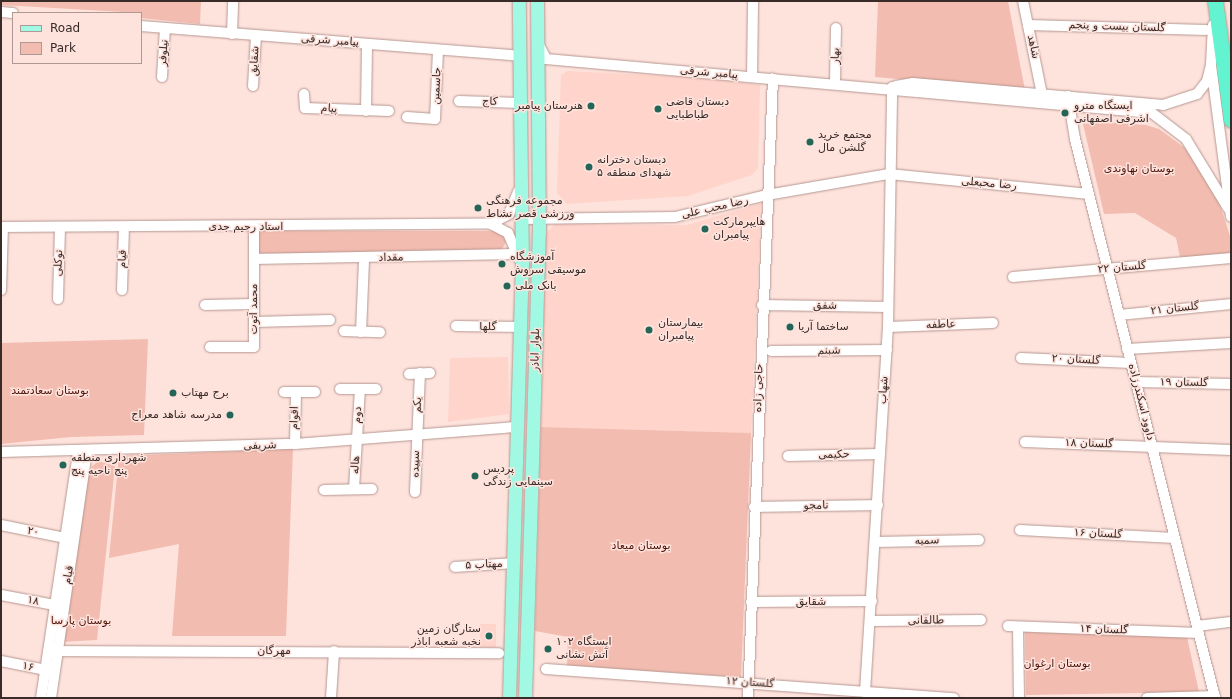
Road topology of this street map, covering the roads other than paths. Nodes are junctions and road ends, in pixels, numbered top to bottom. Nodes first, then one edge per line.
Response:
1 (233, 1) edge
2 (519, 1) edge
3 (537, 1) edge
4 (753, 1) edge
5 (1023, 1) edge
6 (1215, 1) edge
7 (1, 12) edge
8 (12, 13) edge
9 (1028, 25) junction
10 (142, 26) edge
11 (165, 28) junction
12 (836, 28) dead end
13 (1206, 30) dead end
14 (232, 34) junction
15 (256, 36) junction
16 (537, 42) junction
17 (367, 44) junction
18 (438, 50) junction
19 (520, 56) junction
20 (1211, 65) junction
21 (162, 77) dead end
22 (752, 77) junction
23 (773, 79) junction
24 (836, 83) junction
25 (253, 86) dead end
26 (892, 87) junction
27 (304, 94) dead end
28 (1043, 99) junction
29 (459, 101) dead end
30 (1068, 101) junction
31 (520, 103) junction
32 (366, 111) junction
33 (389, 111) dead end
34 (407, 117) dead end
35 (1231, 120) edge
36 (889, 174) junction
37 (521, 184) junction
38 (1089, 194) junction
39 (767, 195) junction
40 (1230, 213) edge
41 (521, 219) junction
42 (539, 219) junction
43 (491, 224) junction
44 (2, 227) edge
45 (60, 227) junction
46 (124, 227) junction
47 (254, 227) junction
48 (1231, 258) edge
49 (364, 259) junction
50 (519, 259) junction
51 (254, 260) junction
52 (1109, 269) junction
53 (1013, 277) dead end
54 (1, 290) edge
55 (122, 290) dead end
56 (58, 299) dead end
57 (254, 304) junction
58 (1231, 304) edge
59 (205, 305) dead end
60 (762, 305) junction
61 (888, 306) junction
62 (1119, 315) junction
63 (330, 320) dead end
64 (254, 322) junction
65 (993, 323) dead end
66 (456, 326) dead end
67 (520, 327) junction
68 (888, 327) junction
69 (344, 331) dead end
70 (361, 332) junction
71 (380, 332) dead end
72 (1231, 343) edge
73 (210, 347) dead end
74 (1127, 349) junction
75 (887, 350) junction
76 (771, 351) dead end
77 (1021, 358) dead end
78 (1131, 363) junction
79 (409, 374) dead end
80 (1136, 382) junction
81 (1231, 384) edge
82 (340, 389) dead end
83 (360, 389) junction
84 (376, 389) dead end
85 (284, 392) dead end
86 (296, 392) junction
87 (315, 392) dead end
88 (518, 427) junction
89 (417, 436) junction
90 (357, 441) junction
91 (1025, 442) dead end
92 (295, 444) junction
93 (1152, 447) junction
94 (1231, 450) edge
95 (1, 452) edge
96 (83, 452) junction
97 (880, 454) junction
98 (788, 456) dead end
99 (354, 489) junction
100 (372, 489) dead end
101 (324, 490) dead end
102 (415, 492) dead end
103 (878, 505) junction
104 (754, 507) junction
105 (1, 525) edge
106 (1020, 530) dead end
107 (65, 538) junction
108 (1175, 538) junction
109 (979, 540) dead end
110 (876, 542) junction
111 (514, 563) junction
112 (455, 566) dead end
113 (1, 595) edge
114 (872, 601) junction
115 (751, 602) junction
116 (60, 606) junction
117 (981, 620) dead end
118 (871, 621) junction
119 (1231, 622) edge
120 (1198, 630) junction
121 (53, 651) junction
122 (334, 651) junction
123 (499, 653) dead end
124 (1, 661) edge
125 (546, 670) dead end
126 (50, 671) junction
127 (748, 682) junction
128 (865, 692) junction
129 (1215, 697) edge
130 (41, 698) edge
131 (51, 698) edge
132 (331, 698) edge
133 (509, 698) edge
134 (525, 698) edge
135 (748, 698) edge
136 (954, 698) edge
137 (1020, 698) edge
138 (1147, 698) edge

1 - 14 street
2 - 19 main road, بلوار اباذر
3 - 16 main road, بلوار اباذر
4 - 22 street
5 - 9 street, شاهد
6 - 20 street
6 - 35 highway
7 - 8 street
9 - 13 street, گلستان بیست و پنجم
9 - 28 street, شاهد
10 - 11 street, پیامبر شرقی
11 - 14 street, پیامبر شرقی
11 - 21 street, نیلوفر
12 - 24 street, بهار
14 - 15 street, پیامبر شرقی
15 - 17 street, پیامبر شرقی
15 - 25 street, شقایق
16 - 22 street, پیامبر شرقی
16 - 42 main road, بلوار اباذر
17 - 18 street, پیامبر شرقی
17 - 32 street
18 - 19 street, پیامبر شرقی
18 - 34 street, جاسمین
19 - 31 main road, بلوار اباذر
20 - 30 street, پیامبر شرقی
20 - 40 street
22 - 23 street, پیامبر شرقی
23 - 24 street, پیامبر شرقی
23 - 39 street, حاجی زاده
24 - 26 street, پیامبر شرقی
26 - 28 street, پیامبر شرقی
26 - 36 street, شهاب
27 - 32 street, پیام
28 - 30 street, پیامبر شرقی
29 - 31 street, کاج
30 - 38 street, داوود اسکندرزاده
30 - 40 street, پیامبر شرقی
31 - 37 main road, بلوار اباذر
32 - 33 street, پیام
36 - 38 street, رضا محبعلی
36 - 39 street, رضا محب علی
36 - 61 street, شهاب
37 - 41 main road, بلوار اباذر
37 - 43 street
38 - 52 street, داوود اسکندرزاده
39 - 42 street, رضا محب علی
39 - 60 street, حاجی زاده
41 - 42 street, رضا محب علی
41 - 50 main road, بلوار اباذر
42 - 134 main road, بلوار اباذر
43 - 47 street, استاد رحیم جدی
43 - 50 street
44 - 45 street, استاد رحیم جدی
44 - 54 street
45 - 46 street, استاد رحیم جدی
45 - 56 street, توکلی
46 - 47 street, استاد رحیم جدی
46 - 55 street, قیام
47 - 51 street, محمد آتوت
48 - 52 street, گلستان ۲۲
49 - 50 street, مقداد
49 - 51 street, مقداد
49 - 70 street
50 - 67 main road, بلوار اباذر
51 - 57 street, محمد آتوت
52 - 53 street, گلستان ۲۲
52 - 62 street, داوود اسکندرزاده
57 - 59 street
57 - 64 street, محمد آتوت
58 - 62 street, گلستان ۲۱
60 - 61 street, شفق
60 - 104 street, حاجی زاده
61 - 68 street, شهاب
62 - 74 street, داوود اسکندرزاده
63 - 64 street
64 - 73 street, محمد آتوت
65 - 68 street, عاطفه
66 - 67 street, گلها
67 - 88 main road, بلوار اباذر
68 - 75 street, شهاب
69 - 70 street
70 - 71 street
72 - 74 street
74 - 78 street, داوود اسکندرزاده
75 - 76 street, شبنم
75 - 97 street, شهاب
77 - 78 street, گلستان ۲۰
78 - 80 street, داوود اسکندرزاده
79 - 89 street, یکم
80 - 81 street, گلستان ۱۹
80 - 93 street, داوود اسکندرزاده
82 - 83 street
83 - 84 street
83 - 90 street, دوم
85 - 86 street
86 - 87 street
86 - 92 street, اقوام
88 - 89 street, شریفی
88 - 111 main road, بلوار اباذر
89 - 90 street, شریفی
89 - 102 street, سپیده
90 - 92 street, شریفی
90 - 99 street, هاله
91 - 93 street, گلستان ۱۸
92 - 96 street, شریفی
93 - 94 street, گلستان ۱۸
93 - 108 street, داوود اسکندرزاده
95 - 96 street, شریفی
96 - 107 street, قیام
96 - 116 street, قیام
97 - 98 street, حکیمی
97 - 103 street, شهاب
99 - 100 street
99 - 101 street
103 - 104 street, نامجو
103 - 110 street, شهاب
104 - 115 street, حاجی زاده
105 - 107 street, ۲۰
106 - 108 street, گلستان ۱۶
107 - 116 street, قیام
108 - 120 street, داوود اسکندرزاده
109 - 110 street, سمیه
110 - 114 street, شهاب
111 - 112 street, مهتاب ۵
111 - 133 main road, بلوار اباذر
113 - 116 street, ۱۸
114 - 115 street, شقایق
114 - 118 street, شهاب
115 - 127 street, حاجی زاده
116 - 121 street, قیام
117 - 118 street, طالقانی
118 - 128 street, شهاب
119 - 120 street, گلستان ۱۴
120 - 129 street, داوود اسکندرزاده
120 - 137 street, گلستان ۱۴
121 - 122 street, مهرگان
121 - 126 street, قیام
122 - 123 street, مهرگان
122 - 132 street
124 - 126 street, ۱۶
125 - 127 street, گلستان ۱۲
126 - 130 street, قیام
126 - 131 street, قیام
127 - 128 street, گلستان ۱۲
127 - 135 street, حاجی زاده
128 - 136 street, گلستان ۱۲
129 - 138 street

